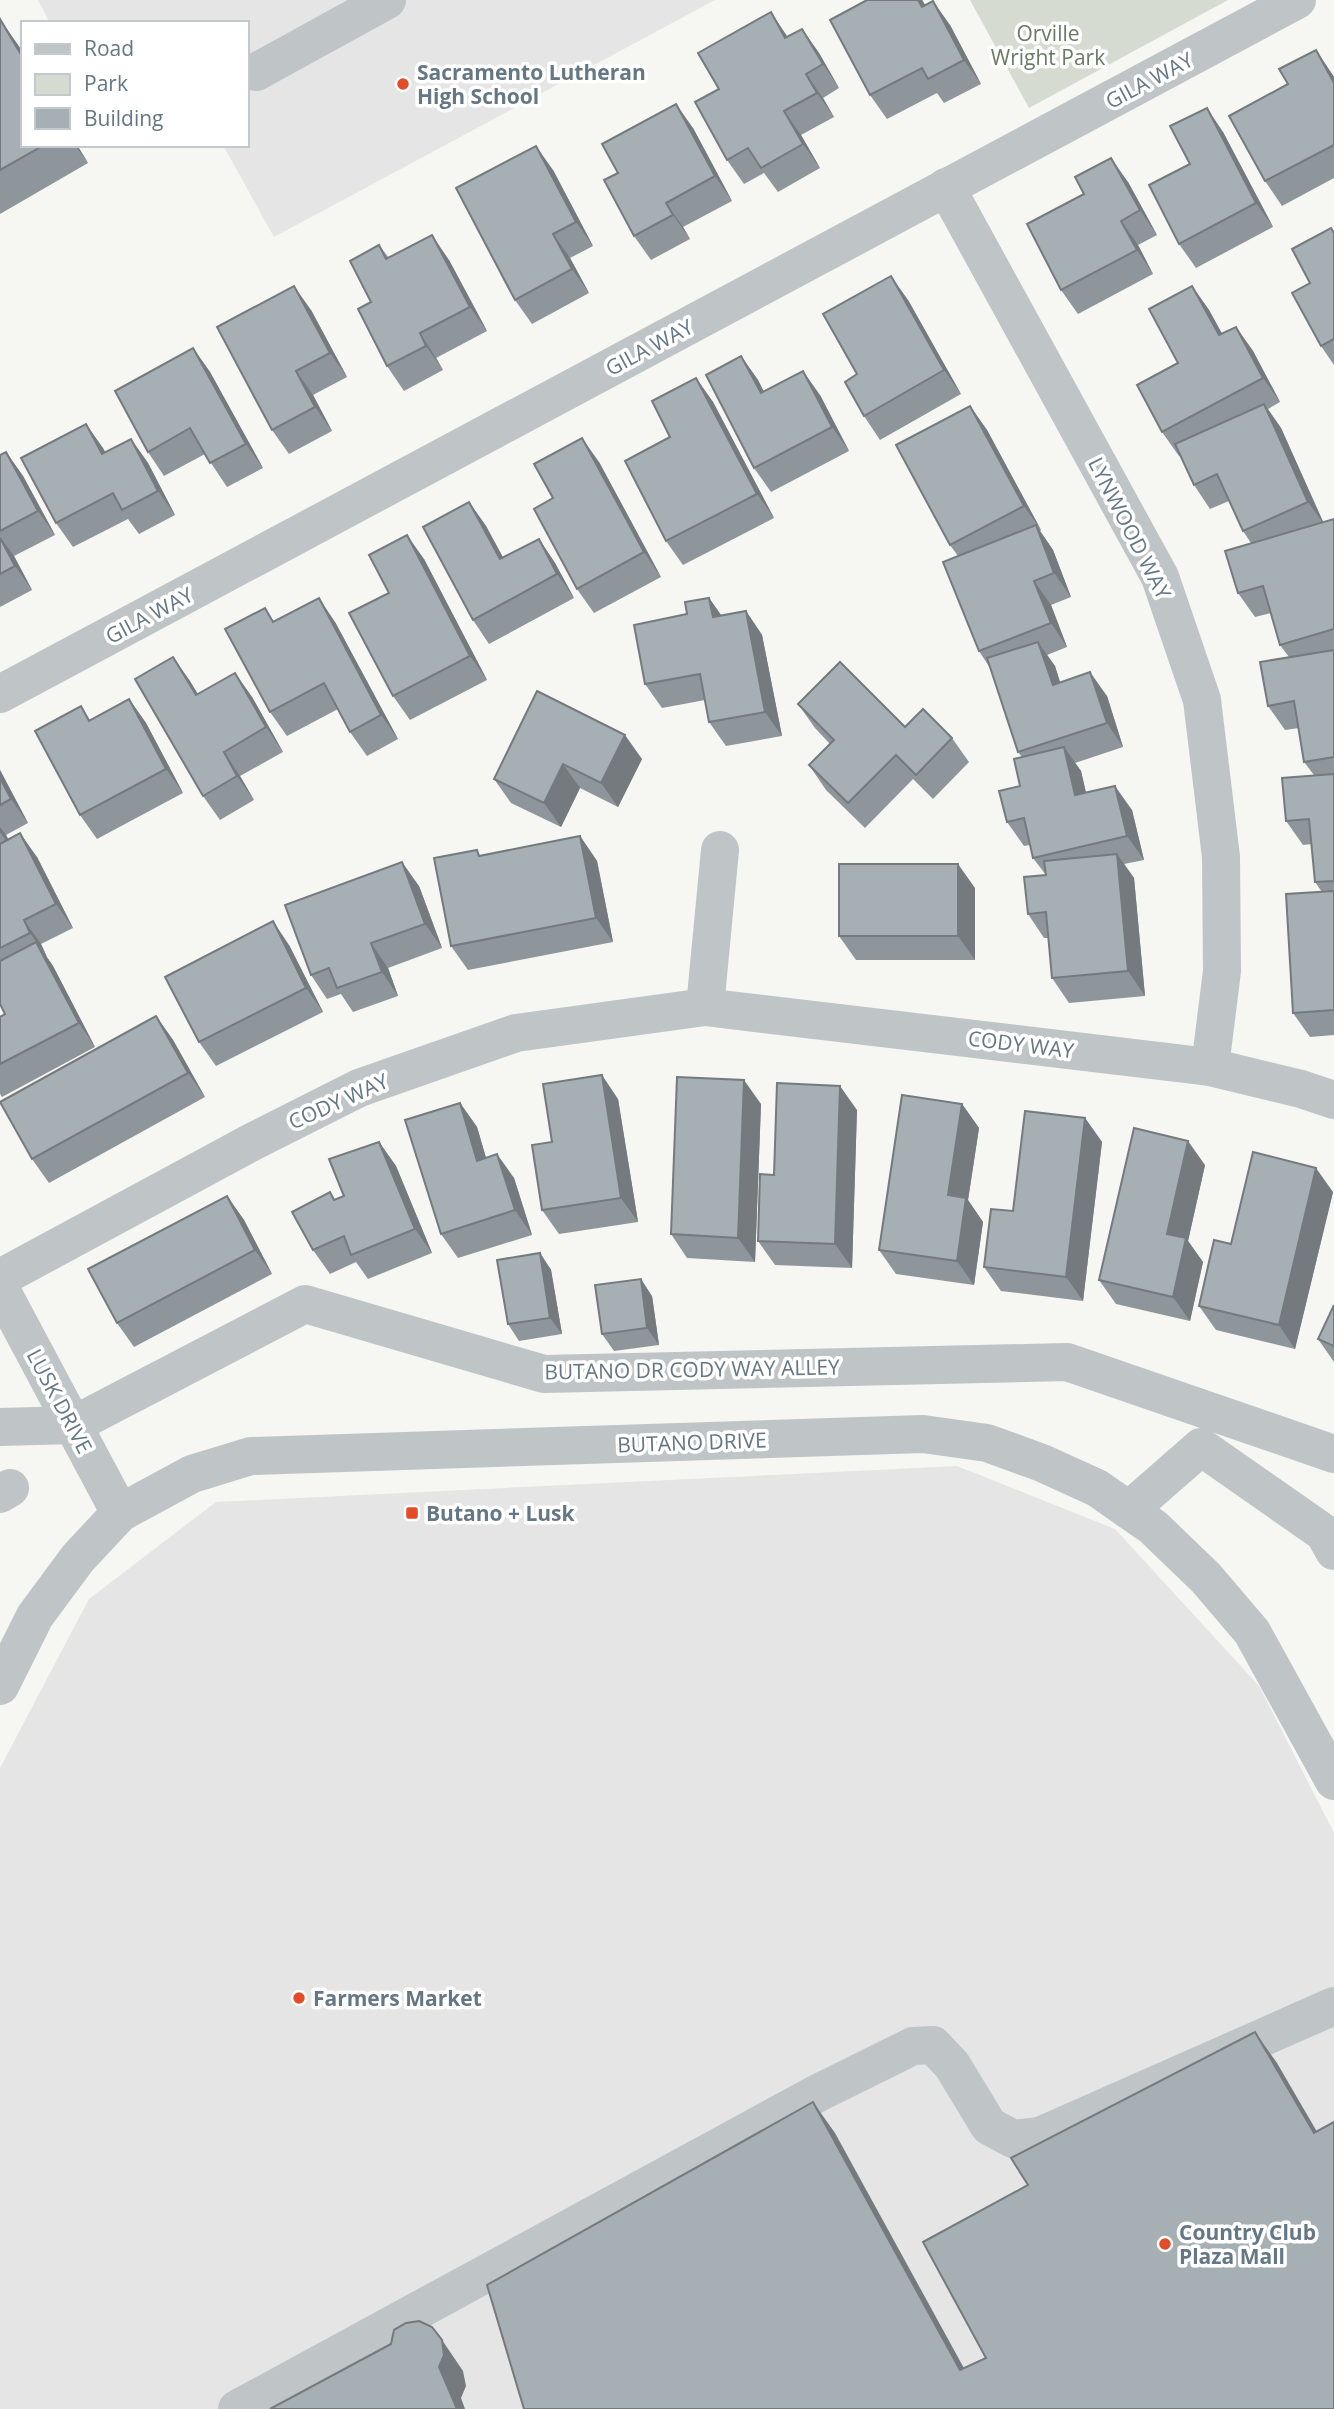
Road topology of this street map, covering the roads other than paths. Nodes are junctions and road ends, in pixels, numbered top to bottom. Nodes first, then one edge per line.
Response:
1 (387, 0) edge
2 (1297, 0) edge
3 (257, 72) dead end
4 (946, 187) junction
5 (0, 694) edge
6 (720, 850) dead end
7 (705, 1007) junction
8 (1210, 1067) junction
9 (1334, 1100) edge
10 (0, 1278) edge
11 (0, 1288) edge
12 (73, 1425) junction
13 (0, 1427) edge
14 (1334, 1454) edge
15 (1129, 1510) junction
16 (120, 1513) junction
17 (1334, 1551) edge
18 (0, 1686) edge
19 (1334, 1781) edge
20 (1334, 2006) edge
21 (237, 2409) edge

1 - 3 street
2 - 4 street, GILA WAY
4 - 5 street, GILA WAY
4 - 8 street, LYNWOOD WAY
6 - 7 street
7 - 8 street, CODY WAY
7 - 10 street, CODY WAY
8 - 9 street, CODY WAY
11 - 12 street, LUSK DRIVE
12 - 13 street
12 - 14 street, BUTANO DR CODY WAY ALLEY
12 - 16 street, LUSK DRIVE
15 - 16 street, BUTANO DRIVE
15 - 17 street
15 - 19 street, BUTANO DRIVE
16 - 18 street, BUTANO DRIVE
20 - 21 street

